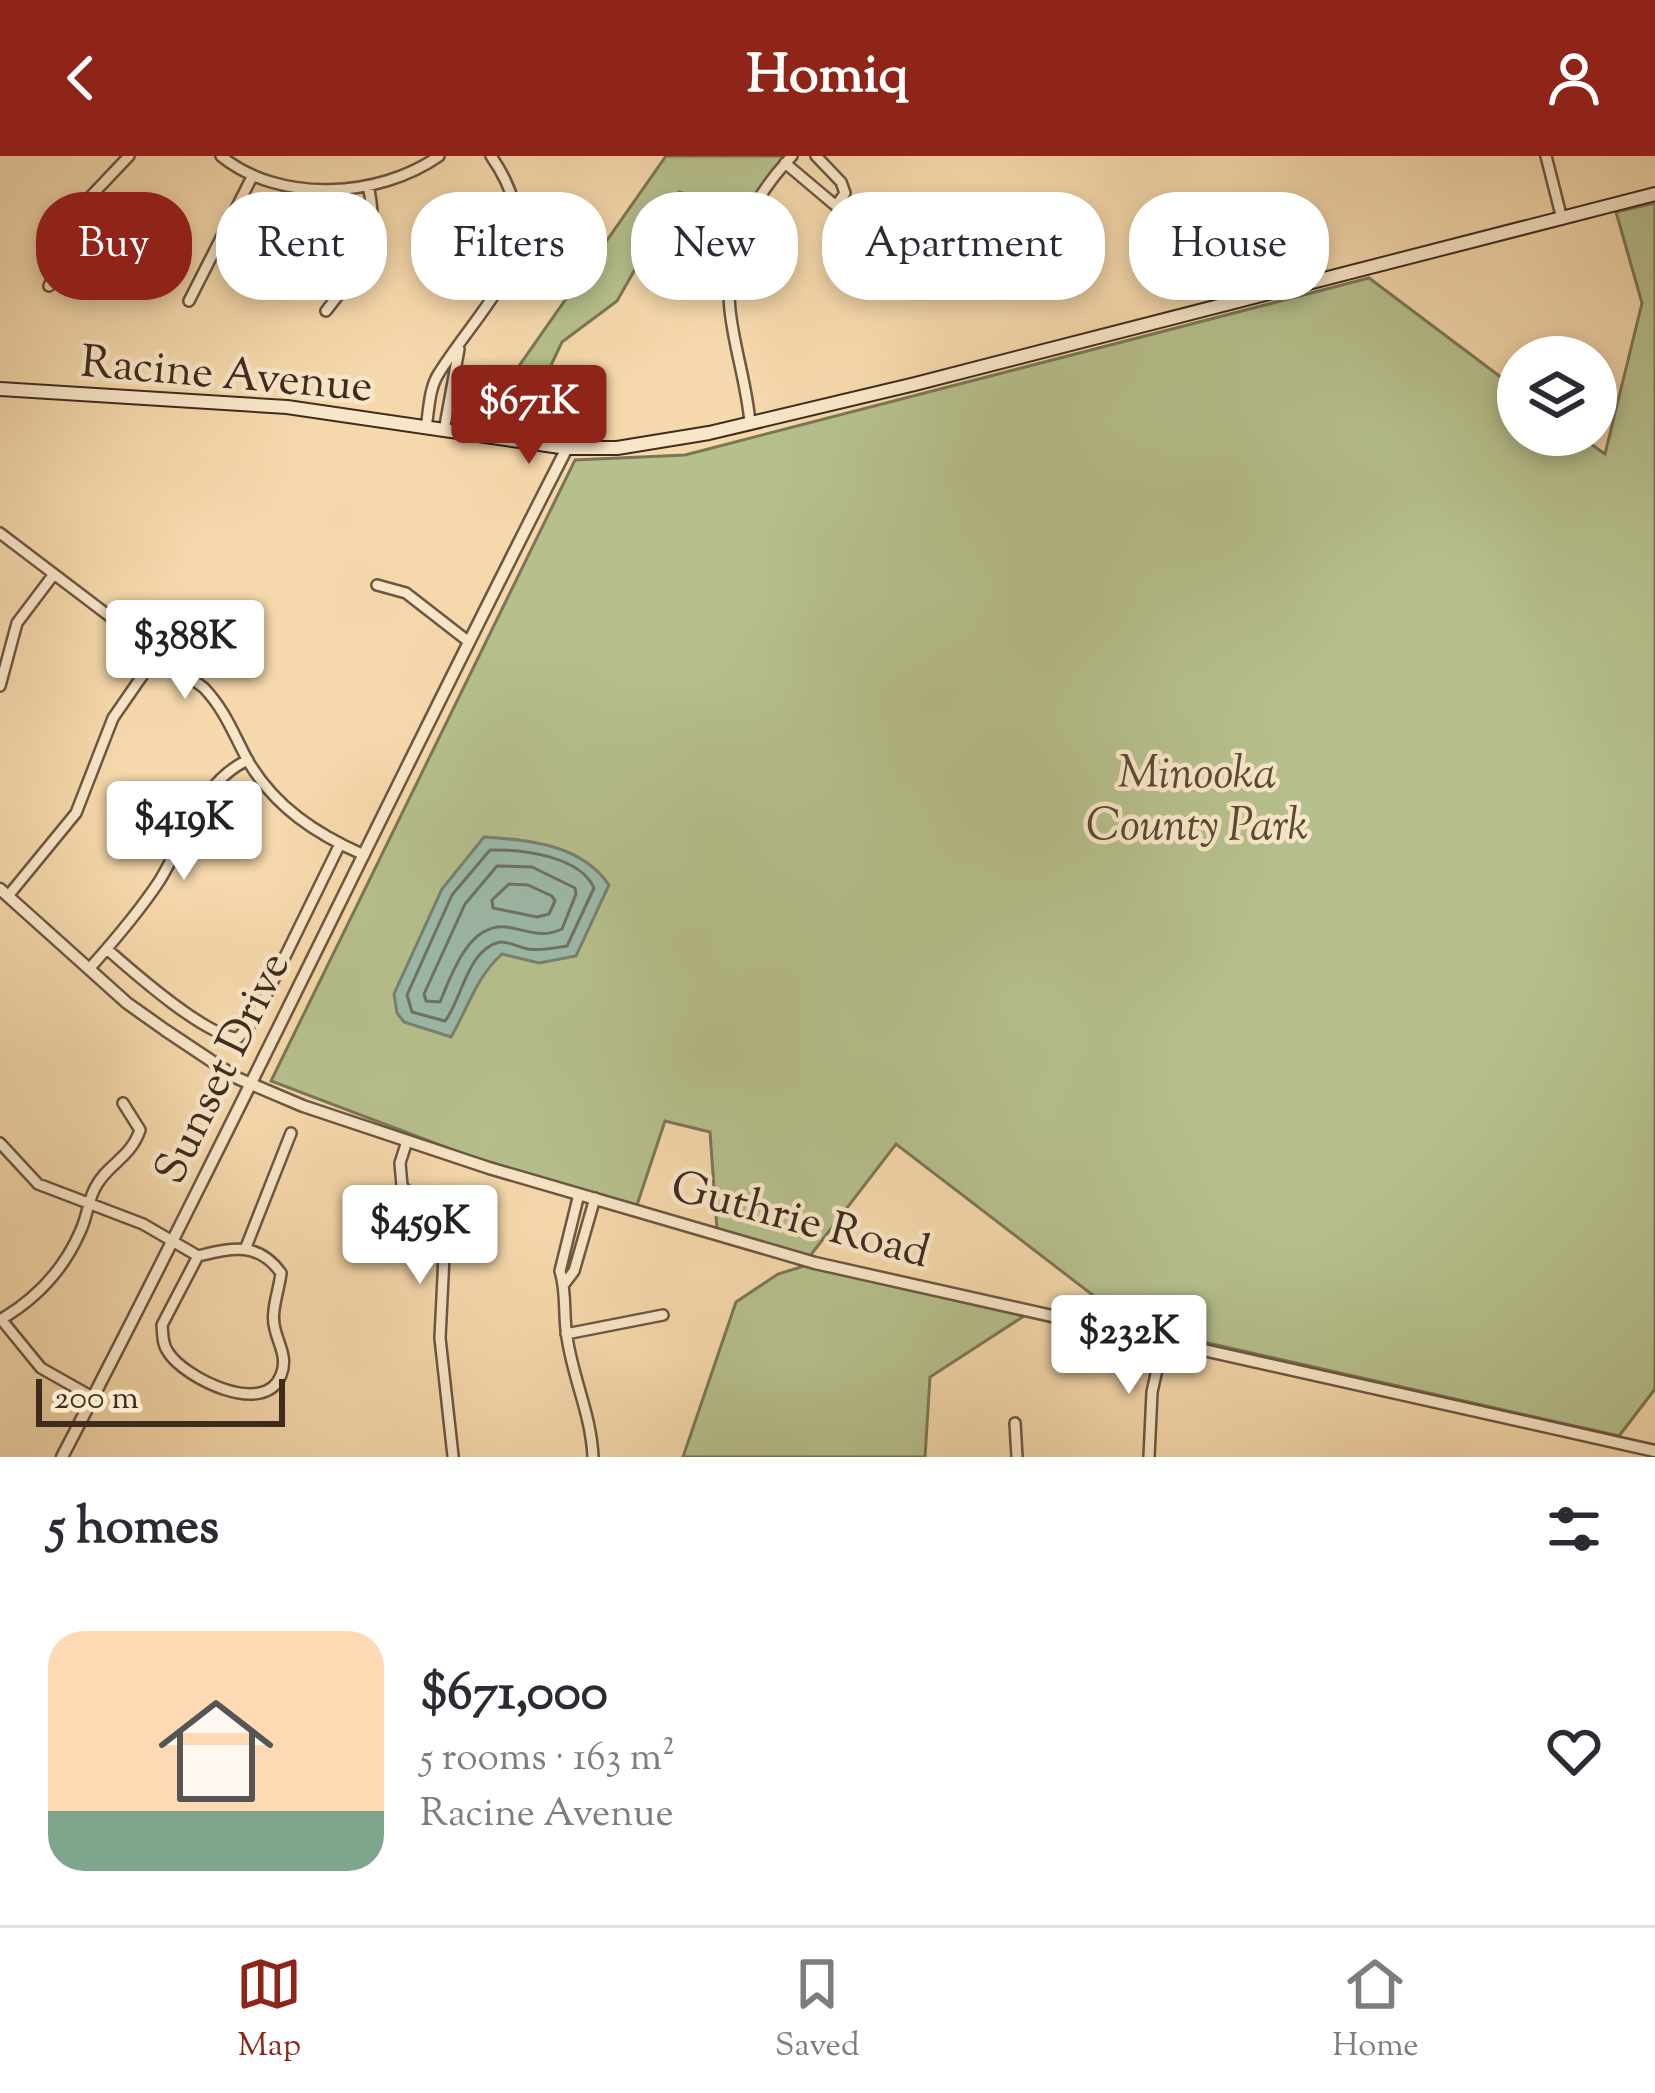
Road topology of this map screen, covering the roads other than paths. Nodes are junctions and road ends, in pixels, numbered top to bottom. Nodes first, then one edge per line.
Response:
1 (128, 156) edge
2 (221, 156) edge
3 (440, 156) edge
4 (491, 156) edge
5 (816, 156) edge
6 (1546, 156) edge
7 (788, 160) edge
8 (252, 177) junction
9 (368, 186) junction
10 (95, 192) edge
11 (1655, 194) edge
12 (1562, 219) junction
13 (189, 301) dead end
14 (326, 310) dead end
15 (459, 349) junction
16 (0, 389) edge
17 (750, 423) junction
18 (426, 428) junction
19 (444, 431) junction
20 (567, 448) junction
21 (0, 533) edge
22 (54, 574) junction
23 (377, 585) dead end
24 (469, 642) junction
25 (158, 653) junction
26 (0, 686) edge
27 (248, 760) junction
28 (340, 844) junction
29 (364, 855) junction
30 (4, 892) edge
31 (106, 949) junction
32 (89, 969) junction
33 (252, 1087) junction
34 (123, 1102) dead end
35 (291, 1133) dead end
36 (407, 1141) junction
37 (0, 1143) edge
38 (11, 1159) junction
39 (0, 1168) edge
40 (578, 1194) junction
41 (595, 1198) junction
42 (89, 1206) junction
43 (568, 1235) junction
44 (175, 1240) junction
45 (582, 1240) junction
46 (246, 1247) junction
47 (198, 1256) junction
48 (565, 1283) junction
49 (663, 1315) dead end
50 (0, 1319) edge
51 (566, 1334) junction
52 (1163, 1343) junction
53 (94, 1398) junction
54 (1015, 1423) dead end
55 (1655, 1450) edge
56 (453, 1456) edge
57 (62, 1457) edge
58 (593, 1457) edge
59 (1017, 1457) edge
60 (1148, 1457) edge

1 - 10 street
2 - 8 street
3 - 9 street
4 - 15 street
5 - 7 street
6 - 12 street
7 - 17 street
8 - 9 street
8 - 13 street
9 - 14 street
11 - 12 main road, Racine Avenue
12 - 17 main road, Racine Avenue
15 - 18 street
15 - 19 street
16 - 18 main road, Racine Avenue
17 - 20 main road, Racine Avenue
18 - 19 main road, Racine Avenue
19 - 20 main road, Racine Avenue
20 - 24 street, Sunset Drive
21 - 22 street
22 - 25 street
22 - 26 street
23 - 24 street
24 - 29 street, Sunset Drive
25 - 27 street
25 - 30 street
27 - 28 street
27 - 31 street
28 - 29 street
28 - 31 street
29 - 33 street, Sunset Drive
30 - 32 street, Guthrie Road
31 - 32 street
32 - 33 street, Guthrie Road
33 - 36 street, Guthrie Road
33 - 44 street, Sunset Drive
34 - 42 street
35 - 46 street
36 - 40 street, Guthrie Road
36 - 56 street
37 - 38 street
38 - 39 street
38 - 42 street
40 - 41 street, Guthrie Road
40 - 43 street
41 - 45 street
41 - 52 street, Guthrie Road
42 - 44 street
42 - 50 street
43 - 45 street
43 - 48 street
44 - 47 street
44 - 53 street, Sunset Drive
45 - 48 street
46 - 47 street
46 - 47 street
48 - 51 street
49 - 51 street
50 - 53 street
51 - 58 street
52 - 55 street, Guthrie Road
52 - 60 street
53 - 57 street, Sunset Drive
54 - 59 street

